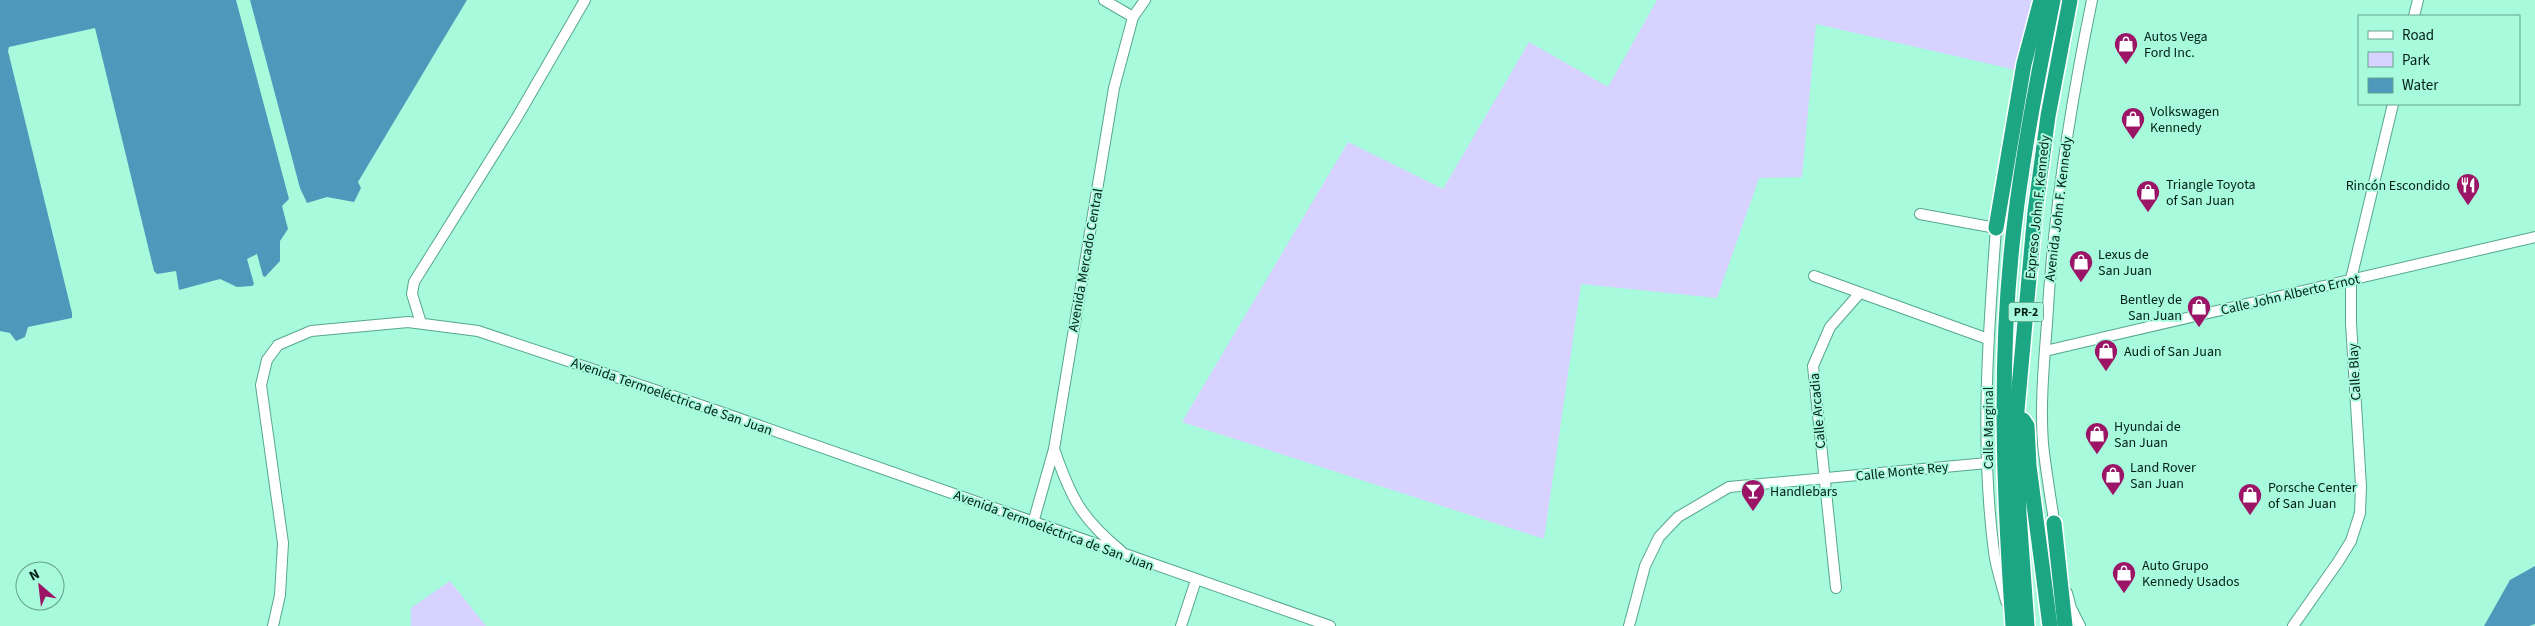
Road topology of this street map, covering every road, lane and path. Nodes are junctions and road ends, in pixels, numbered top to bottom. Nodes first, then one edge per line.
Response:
1 (585, 0) edge
2 (1104, 0) edge
3 (1144, 0) edge
4 (2041, 0) edge
5 (2052, 0) edge
6 (2070, 0) edge
7 (2092, 0) edge
8 (2418, 0) edge
9 (2414, 15) edge
10 (1133, 17) junction
11 (2393, 105) edge
12 (1920, 214) dead end
13 (1996, 228) junction
14 (2535, 237) edge
15 (1814, 276) dead end
16 (2352, 279) junction
17 (1859, 294) junction
18 (421, 323) junction
19 (1988, 339) junction
20 (2045, 352) junction
21 (2017, 410) junction
22 (1054, 449) junction
23 (1987, 462) junction
24 (1823, 479) junction
25 (1033, 523) junction
26 (2054, 523) junction
27 (1128, 556) junction
28 (1196, 580) junction
29 (1836, 588) dead end
30 (273, 626) edge
31 (1181, 626) edge
32 (1330, 626) edge
33 (1629, 626) edge
34 (2013, 626) edge
35 (2028, 626) edge
36 (2050, 626) edge
37 (2065, 626) edge
38 (2080, 626) edge
39 (2293, 626) edge

1 - 18 street
2 - 10 street
3 - 10 street, Avenida Mercado Central
4 - 13 highway
5 - 34 highway, Expreso John F. Kennedy / PR-2
6 - 21 highway, Expreso John F. Kennedy / PR-2
7 - 20 street, Avenida John F. Kennedy
8 - 9 street
10 - 22 street, Avenida Mercado Central
11 - 16 street, Calle Blay
12 - 13 street
13 - 19 street, Calle Marginal
14 - 16 street, Calle John Alberto Ernot
15 - 17 street
16 - 20 street, Calle John Alberto Ernot
16 - 39 street, Calle Blay
17 - 19 street
17 - 24 street, Calle Arcadia
18 - 25 street, Avenida Termoeléctrica de San Juan
18 - 30 street, Avenida Termoeléctrica de San Juan
19 - 23 street, Calle Marginal
20 - 26 street, Avenida John F. Kennedy
21 - 35 highway, Expreso John F. Kennedy / PR-2
21 - 36 highway
22 - 25 street, Avenida Mercado Central
22 - 27 street
23 - 24 street, Calle Monte Rey
23 - 34 street, Calle Marginal
24 - 29 street, Calle Arcadia
24 - 33 street, Calle Monte Rey
25 - 27 street, Avenida Termoeléctrica de San Juan
26 - 37 highway
26 - 38 street, Avenida John F. Kennedy
27 - 28 street, Avenida Termoeléctrica de San Juan
28 - 31 street
28 - 32 street, Avenida Termoeléctrica de San Juan

